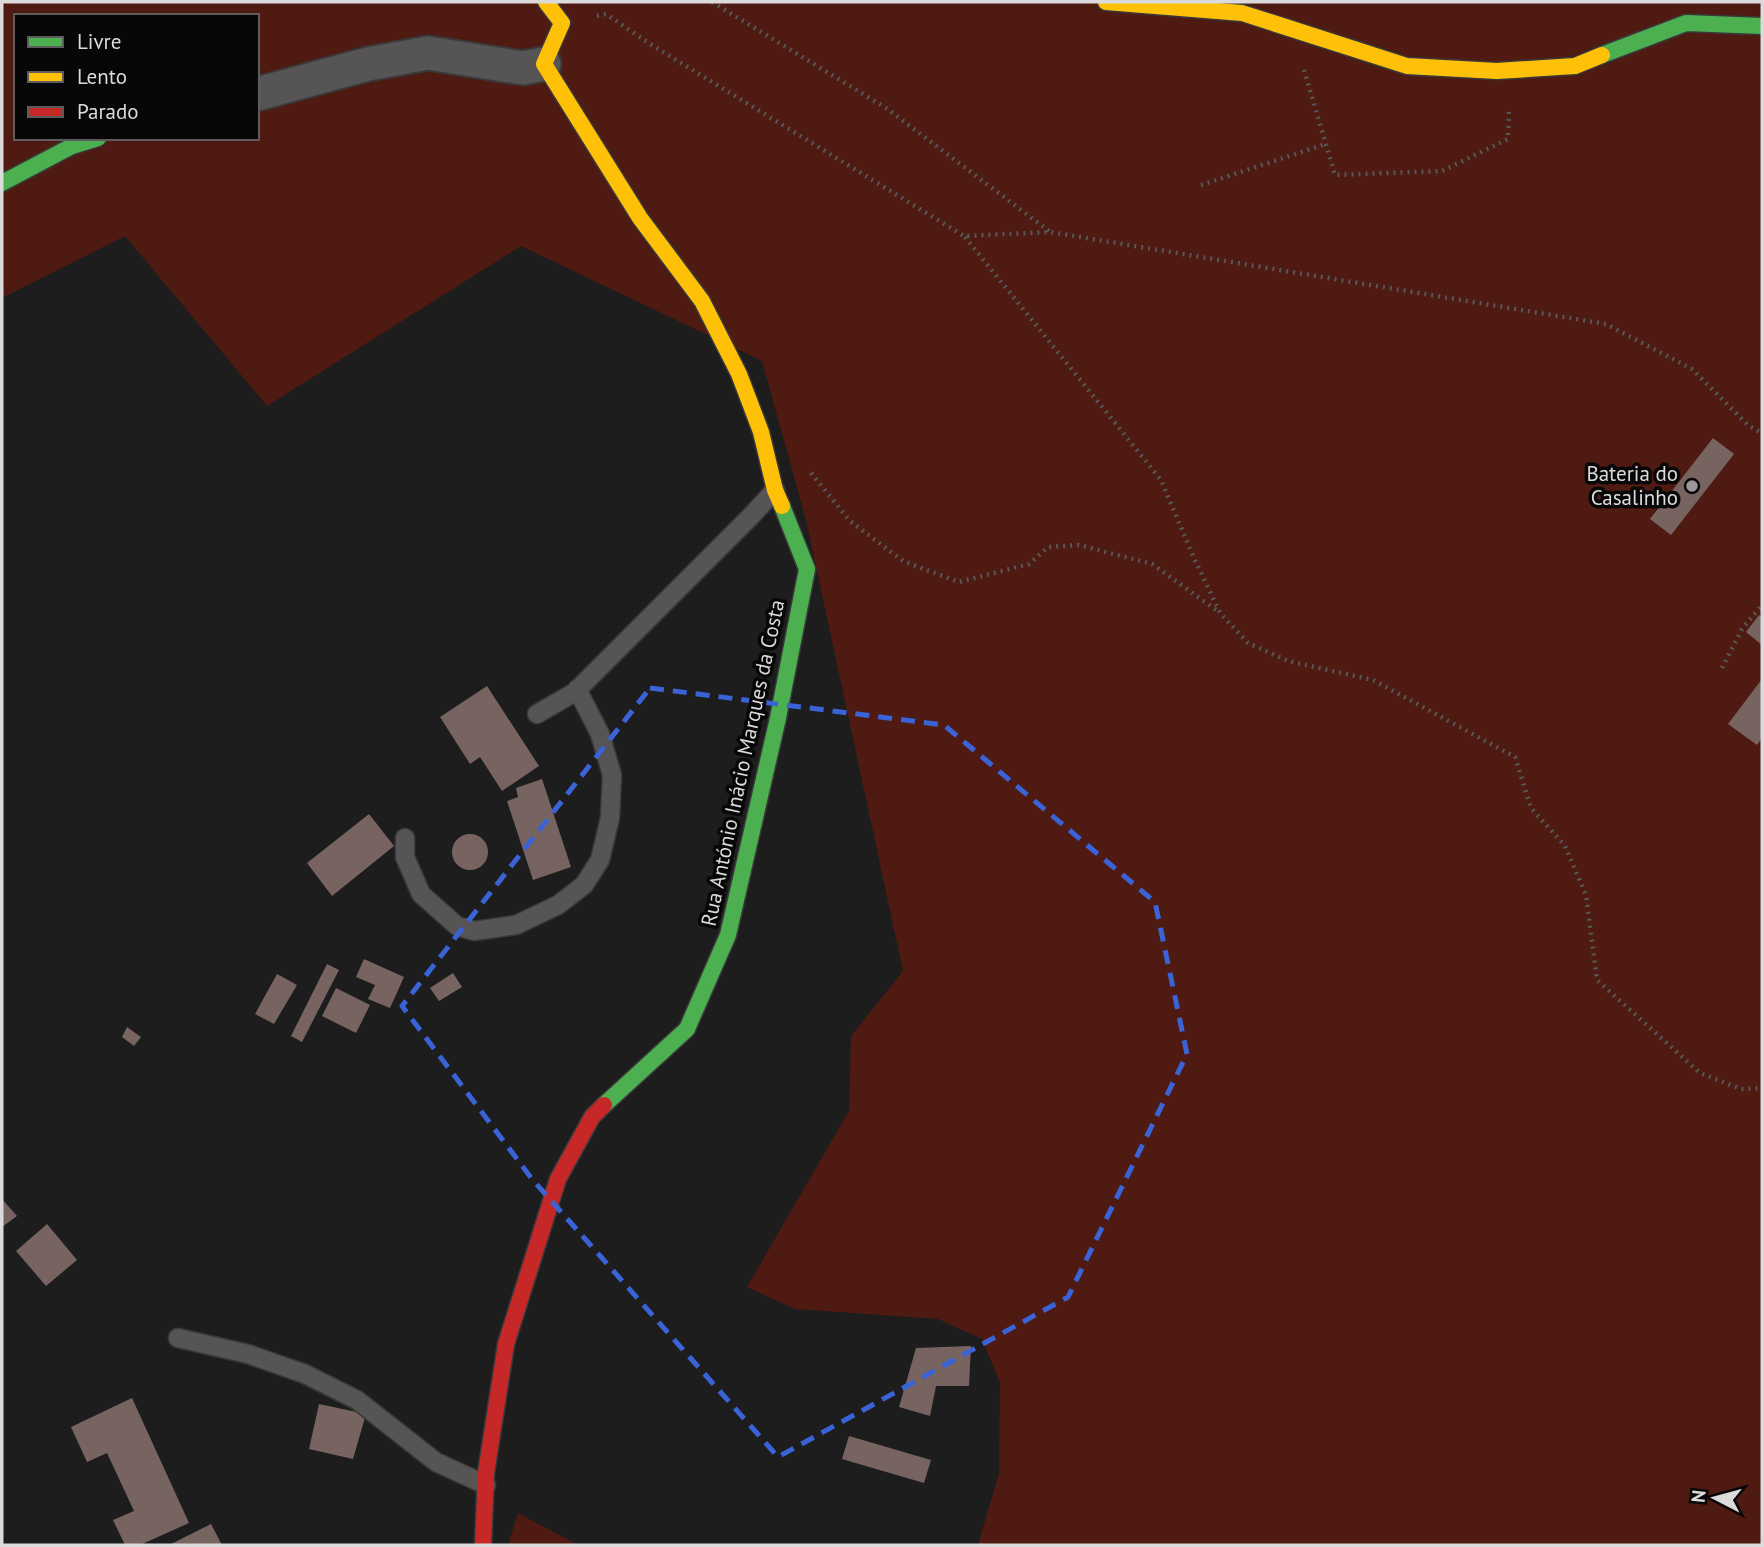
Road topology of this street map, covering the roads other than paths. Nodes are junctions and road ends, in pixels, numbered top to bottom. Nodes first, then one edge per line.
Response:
1 (546, 2) edge
2 (1106, 2) edge
3 (1762, 26) edge
4 (544, 64) junction
5 (259, 93) edge
6 (92, 140) edge
7 (2, 183) edge
8 (775, 489) junction
9 (577, 689) junction
10 (537, 714) dead end
11 (405, 838) dead end
12 (178, 1338) dead end
13 (485, 1485) junction
14 (483, 1545) edge

1 - 4 street
2 - 3 street
4 - 5 street
4 - 8 street, Rua António Inácio Marques da Costa
6 - 7 street
8 - 9 lane
8 - 13 street, Rua António Inácio Marques da Costa
9 - 10 lane
9 - 11 lane
12 - 13 lane
13 - 14 street, Rua António Inácio Marques da Costa

